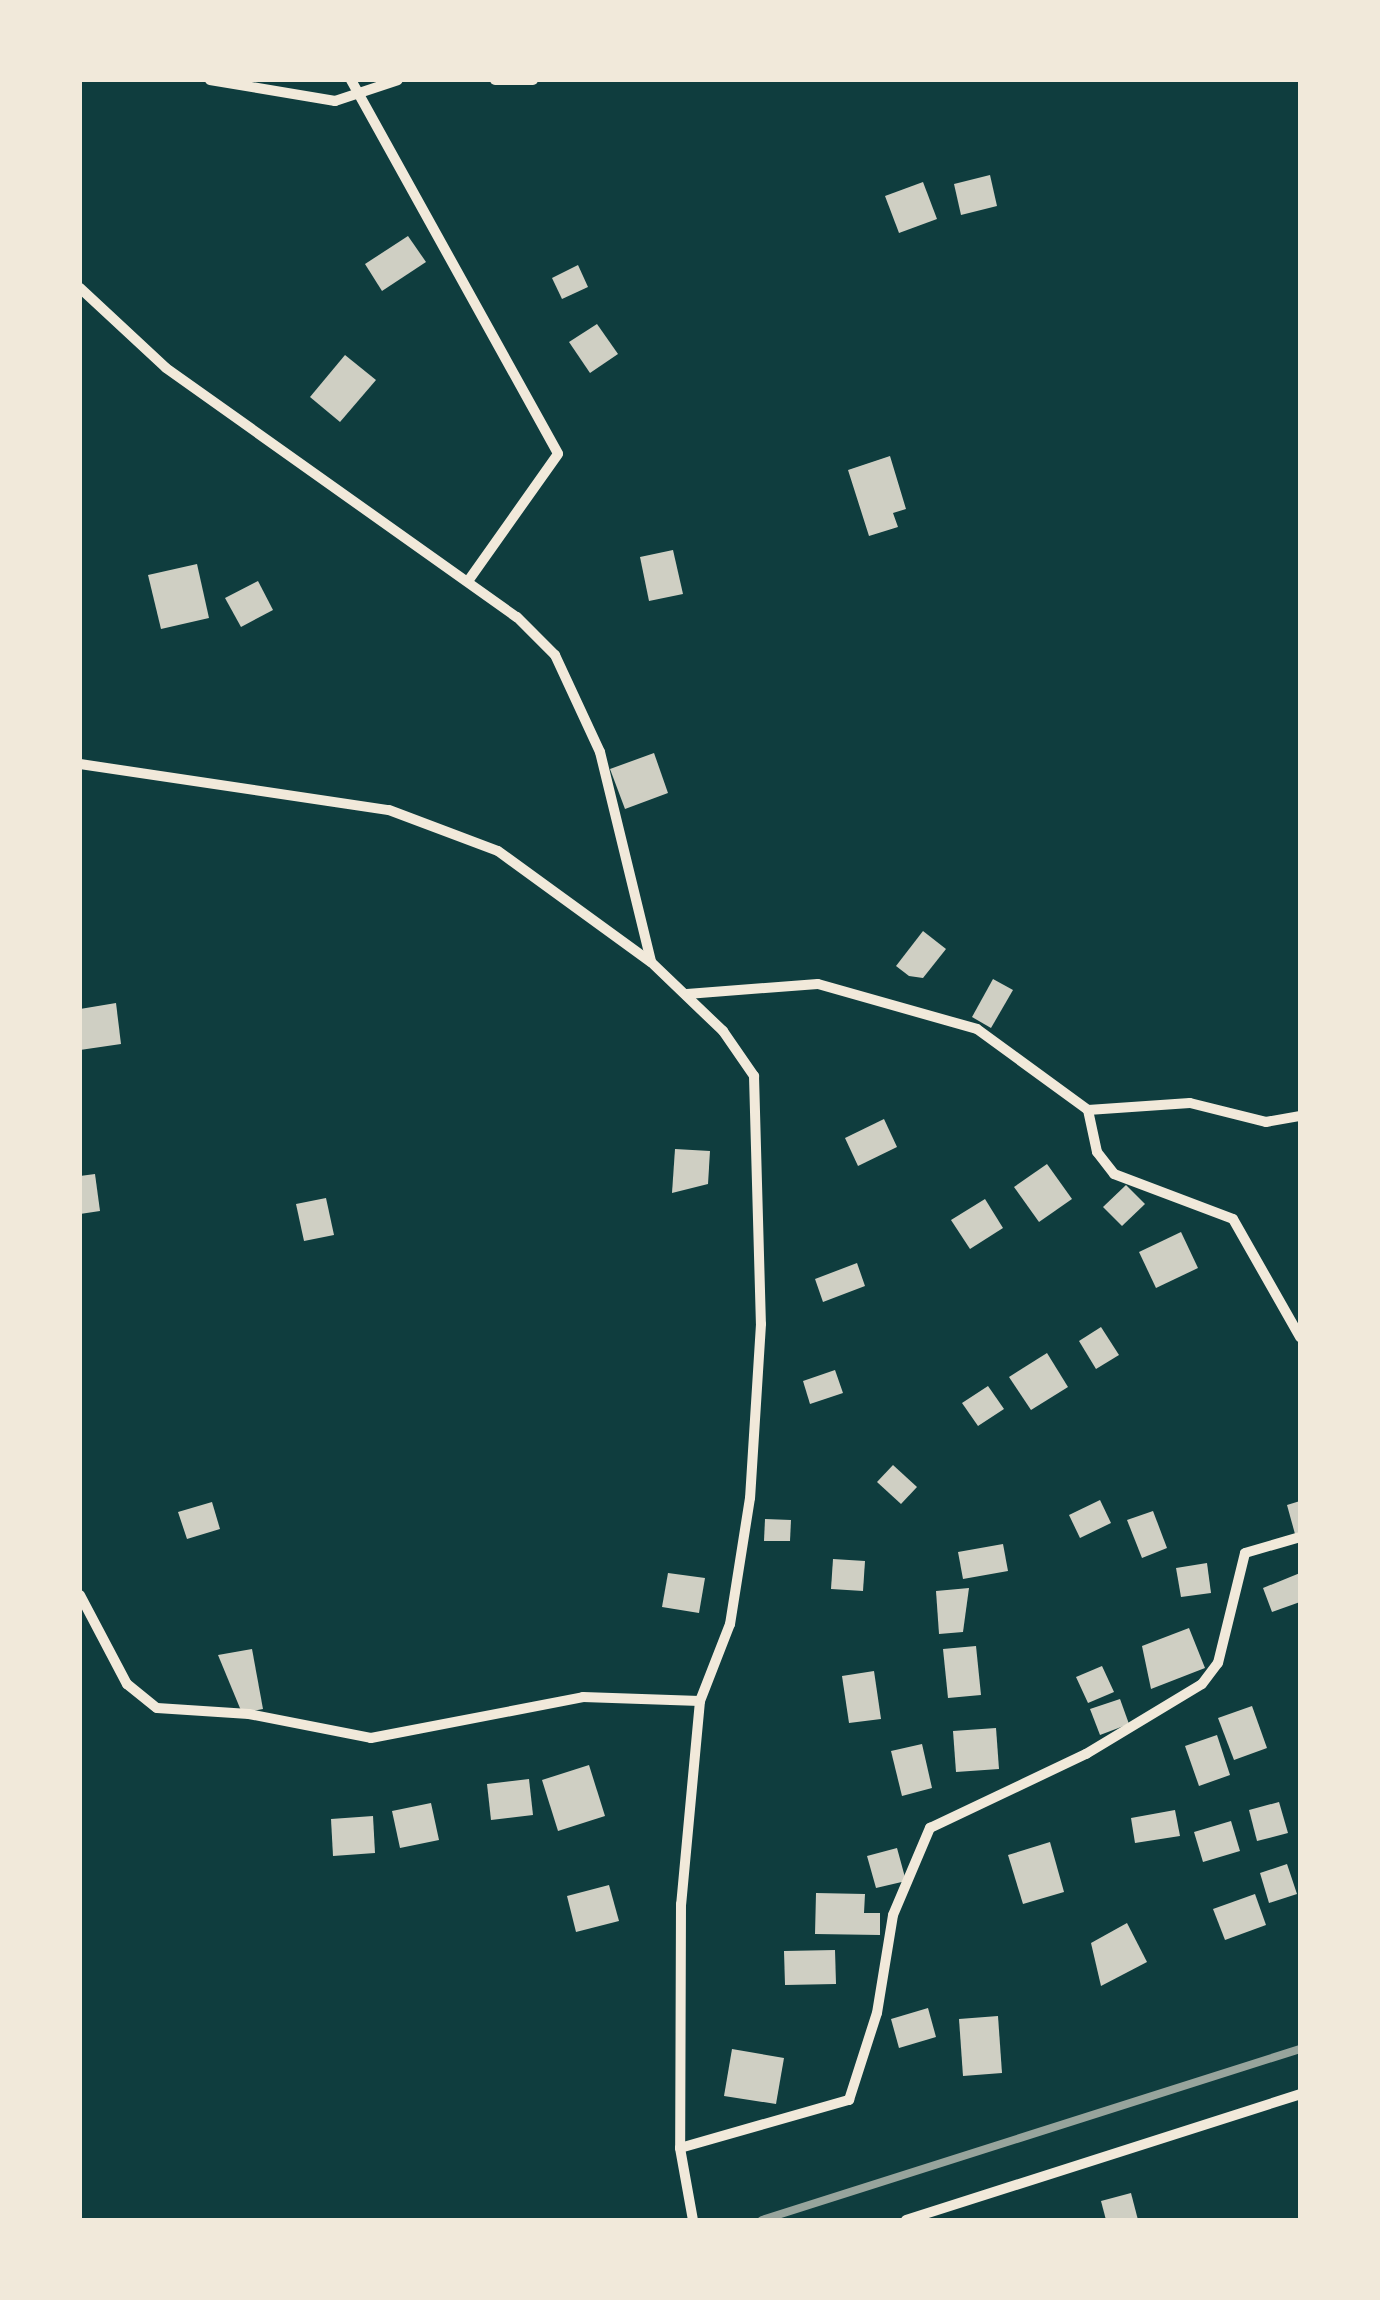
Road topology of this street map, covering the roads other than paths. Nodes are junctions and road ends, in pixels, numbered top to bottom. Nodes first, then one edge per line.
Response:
1 (210, 80) edge
2 (351, 80) edge
3 (398, 80) edge
4 (495, 80) edge
5 (533, 80) edge
6 (358, 100) junction
7 (80, 288) edge
8 (468, 581) junction
9 (80, 764) edge
10 (651, 962) junction
11 (686, 994) junction
12 (1088, 1110) junction
13 (1300, 1116) edge
14 (1300, 1337) edge
15 (1300, 1536) edge
16 (80, 1595) edge
17 (700, 1701) junction
18 (1300, 2094) edge
19 (680, 2148) junction
20 (693, 2220) edge
21 (906, 2220) edge

1 - 6 street
2 - 6 street
3 - 6 street
4 - 5 street
6 - 8 street
7 - 8 street
8 - 10 street
9 - 10 street
10 - 11 street
11 - 12 street
11 - 17 street
12 - 13 street
12 - 14 street
15 - 19 street
16 - 17 street
17 - 19 street
18 - 21 street
19 - 20 street

